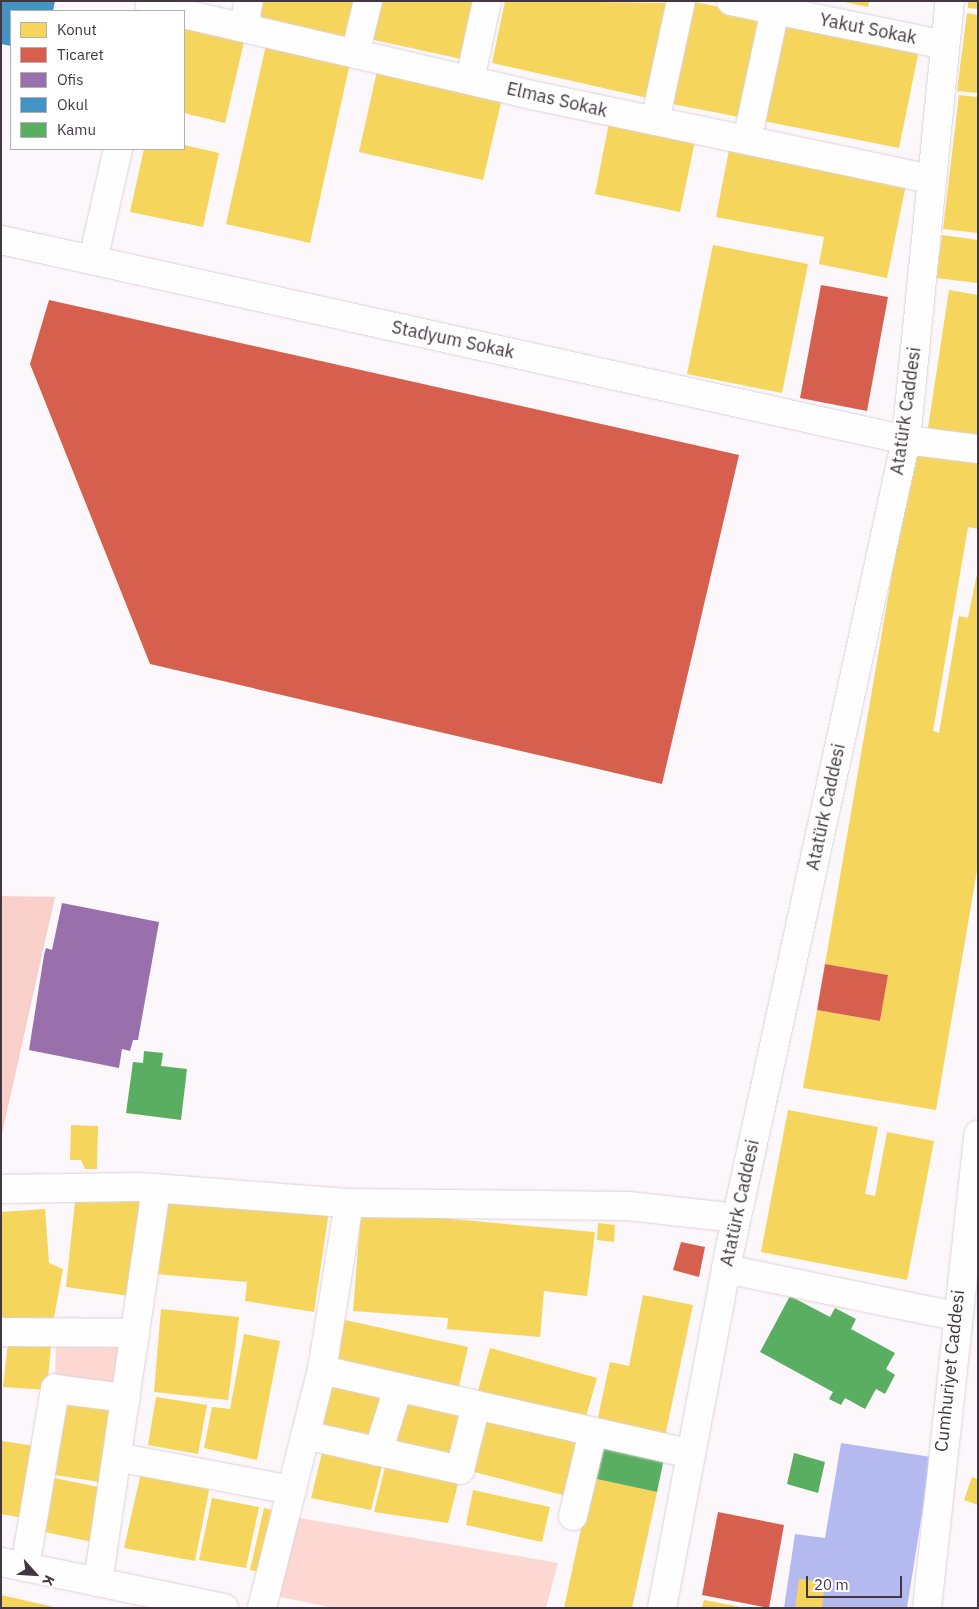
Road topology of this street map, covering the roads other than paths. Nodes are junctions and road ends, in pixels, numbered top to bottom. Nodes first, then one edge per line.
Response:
1 (249, 1) edge
2 (368, 1) edge
3 (487, 1) edge
4 (681, 1) edge
5 (731, 1) edge
6 (950, 1) edge
7 (775, 10) junction
8 (185, 14) edge
9 (244, 28) junction
10 (946, 45) junction
11 (355, 54) junction
12 (470, 80) junction
13 (655, 121) junction
14 (747, 140) junction
15 (118, 150) edge
16 (932, 179) junction
17 (1, 240) edge
18 (93, 260) junction
19 (906, 440) junction
20 (978, 449) edge
21 (978, 1135) edge
22 (156, 1188) junction
23 (1, 1189) edge
24 (349, 1203) junction
25 (736, 1218) junction
26 (726, 1269) junction
27 (955, 1316) junction
28 (1, 1332) edge
29 (135, 1333) junction
30 (322, 1370) junction
31 (398, 1388) junction
32 (125, 1398) junction
33 (476, 1406) junction
34 (593, 1432) junction
35 (305, 1435) junction
36 (378, 1452) junction
37 (691, 1454) junction
38 (117, 1456) junction
39 (292, 1490) junction
40 (573, 1516) dead end
41 (13, 1564) edge
42 (98, 1582) junction
43 (224, 1608) edge
44 (262, 1608) edge
45 (662, 1608) edge
46 (927, 1608) edge

1 - 9 street
2 - 11 street
3 - 12 street
4 - 13 street
5 - 7 street, Yakut Sokak
6 - 10 street, Atatürk Caddesi
7 - 10 street, Yakut Sokak
7 - 14 street
8 - 9 street, Elmas Sokak
9 - 11 street, Elmas Sokak
10 - 16 street, Atatürk Caddesi
11 - 12 street, Elmas Sokak
12 - 13 street, Elmas Sokak
13 - 14 street, Elmas Sokak
14 - 16 street, Elmas Sokak
15 - 18 street
16 - 19 street, Atatürk Caddesi
17 - 18 street, Stadyum Sokak
18 - 19 street, Stadyum Sokak
19 - 20 street, Stadyum Sokak
19 - 25 street, Atatürk Caddesi
21 - 27 street, Cumhuriyet Caddesi
22 - 23 street
22 - 24 street
22 - 29 street
24 - 25 street
24 - 30 street
25 - 26 street, Atatürk Caddesi
26 - 27 street
26 - 37 street, Atatürk Caddesi
27 - 46 street, Cumhuriyet Caddesi
28 - 29 street
29 - 32 street
30 - 31 street
30 - 35 street
31 - 33 street
31 - 36 street
32 - 38 street
32 - 41 street
33 - 34 street
33 - 36 street
34 - 37 street
34 - 40 street
35 - 36 street
35 - 39 street
37 - 45 street, Atatürk Caddesi
38 - 39 street
38 - 42 street
39 - 44 street
41 - 42 street
42 - 43 street

